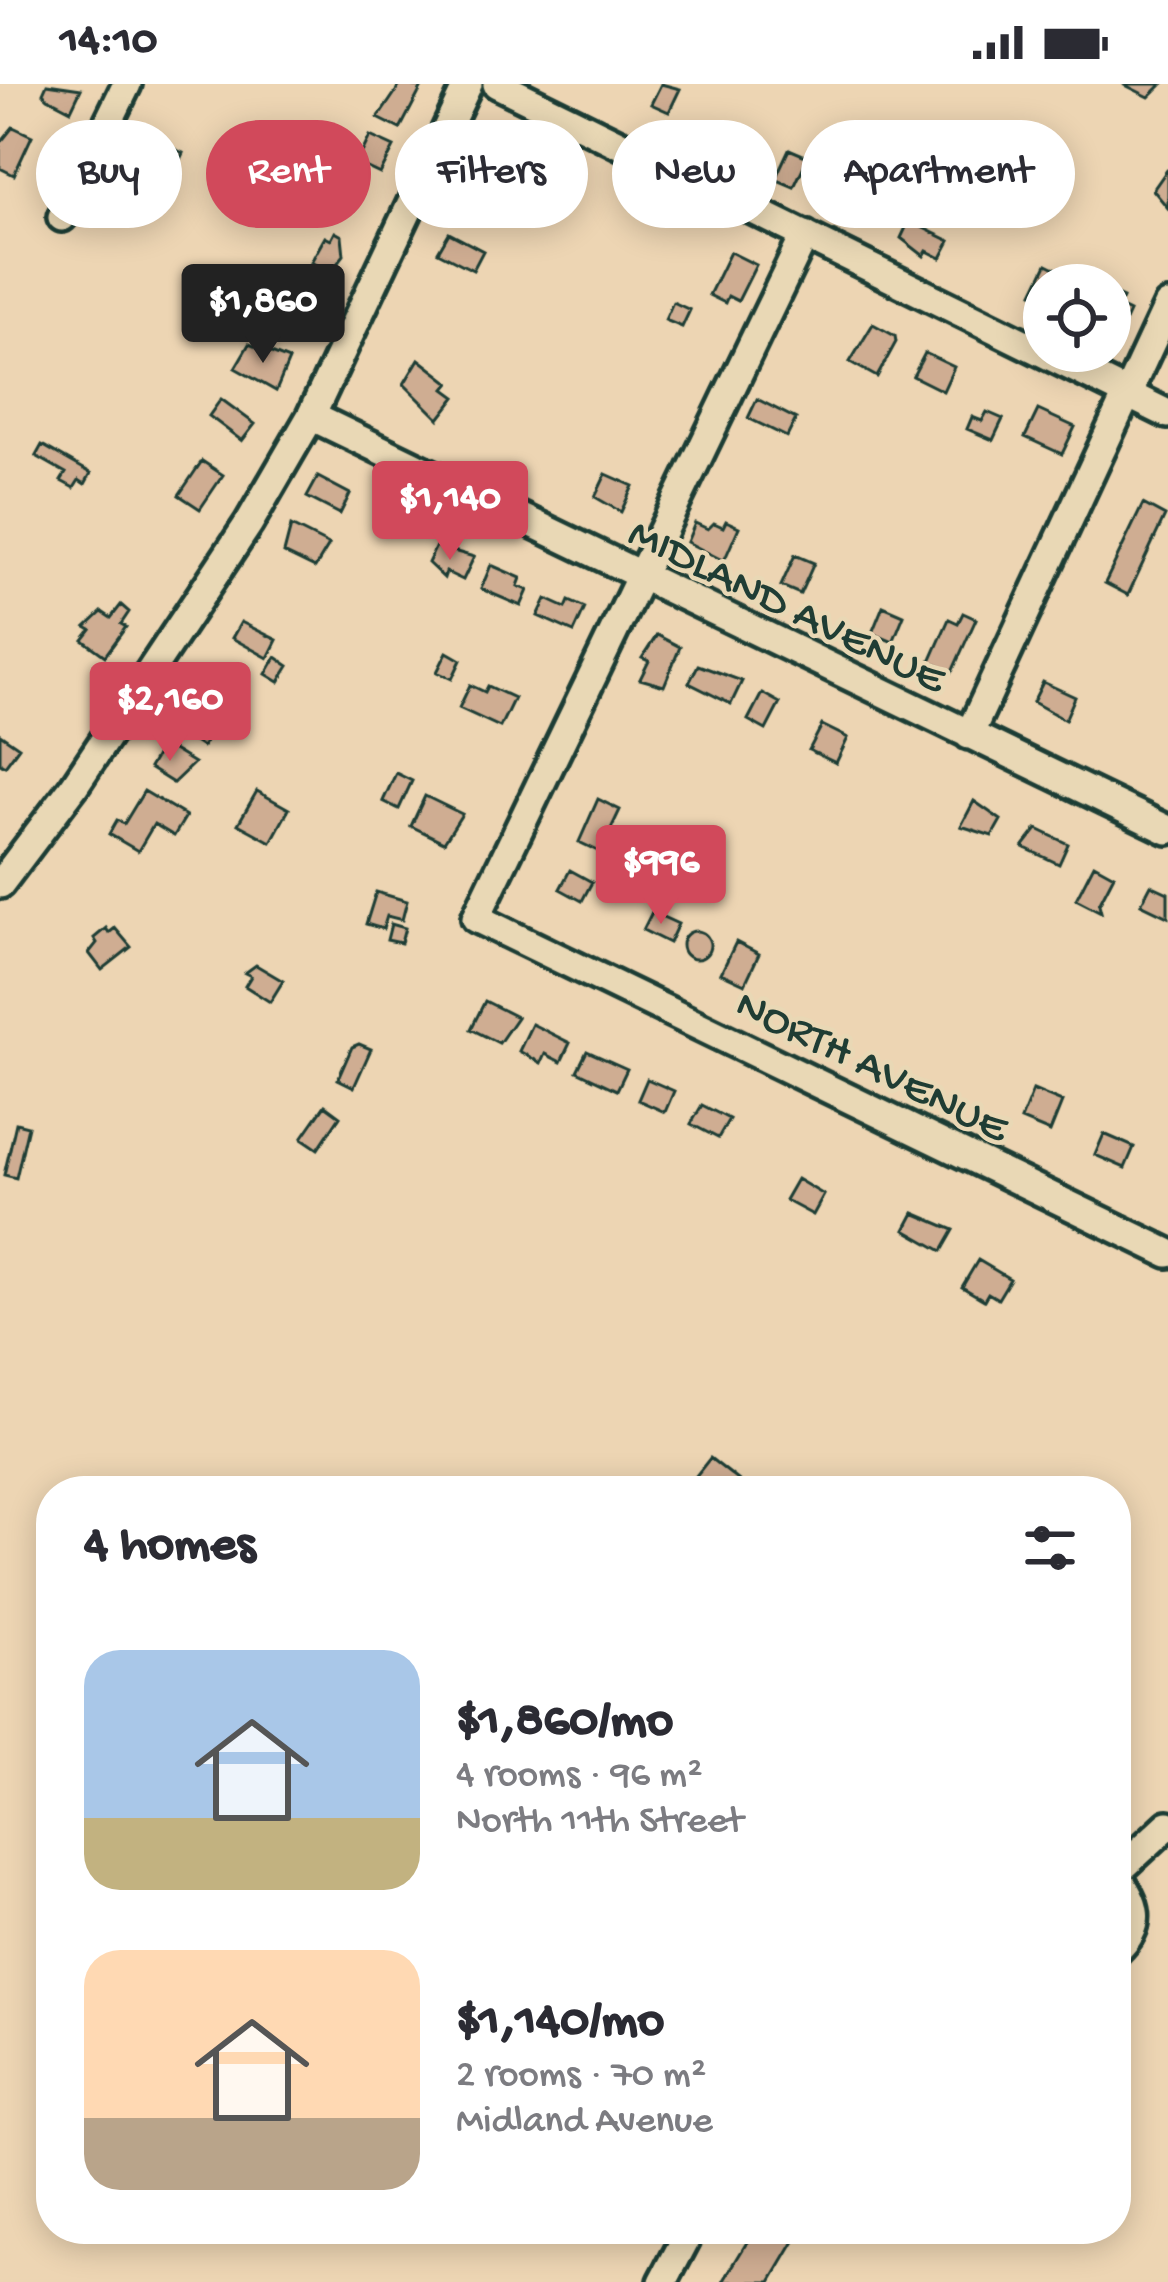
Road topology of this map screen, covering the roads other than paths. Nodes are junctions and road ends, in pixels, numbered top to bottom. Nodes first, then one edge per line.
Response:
1 (127, 84) edge
2 (468, 84) edge
3 (497, 84) edge
4 (109, 120) edge
5 (805, 236) junction
6 (1168, 306) edge
7 (1125, 394) junction
8 (1168, 414) edge
9 (311, 416) junction
10 (638, 576) junction
11 (969, 735) junction
12 (1168, 830) edge
13 (0, 884) edge
14 (1168, 1253) edge
15 (1168, 1825) edge
16 (1131, 1860) edge
17 (1131, 1897) edge
18 (1131, 1927) edge
19 (683, 2244) edge
20 (663, 2282) edge

1 - 4 street
2 - 9 street
3 - 5 street
5 - 7 street
5 - 10 street
6 - 7 street
7 - 8 street
7 - 11 street
9 - 10 street, MIDLAND AVENUE
9 - 13 street
10 - 11 street, MIDLAND AVENUE
10 - 14 street, NORTH AVENUE
11 - 12 street, MIDLAND AVENUE
15 - 16 street
17 - 18 street
19 - 20 street

